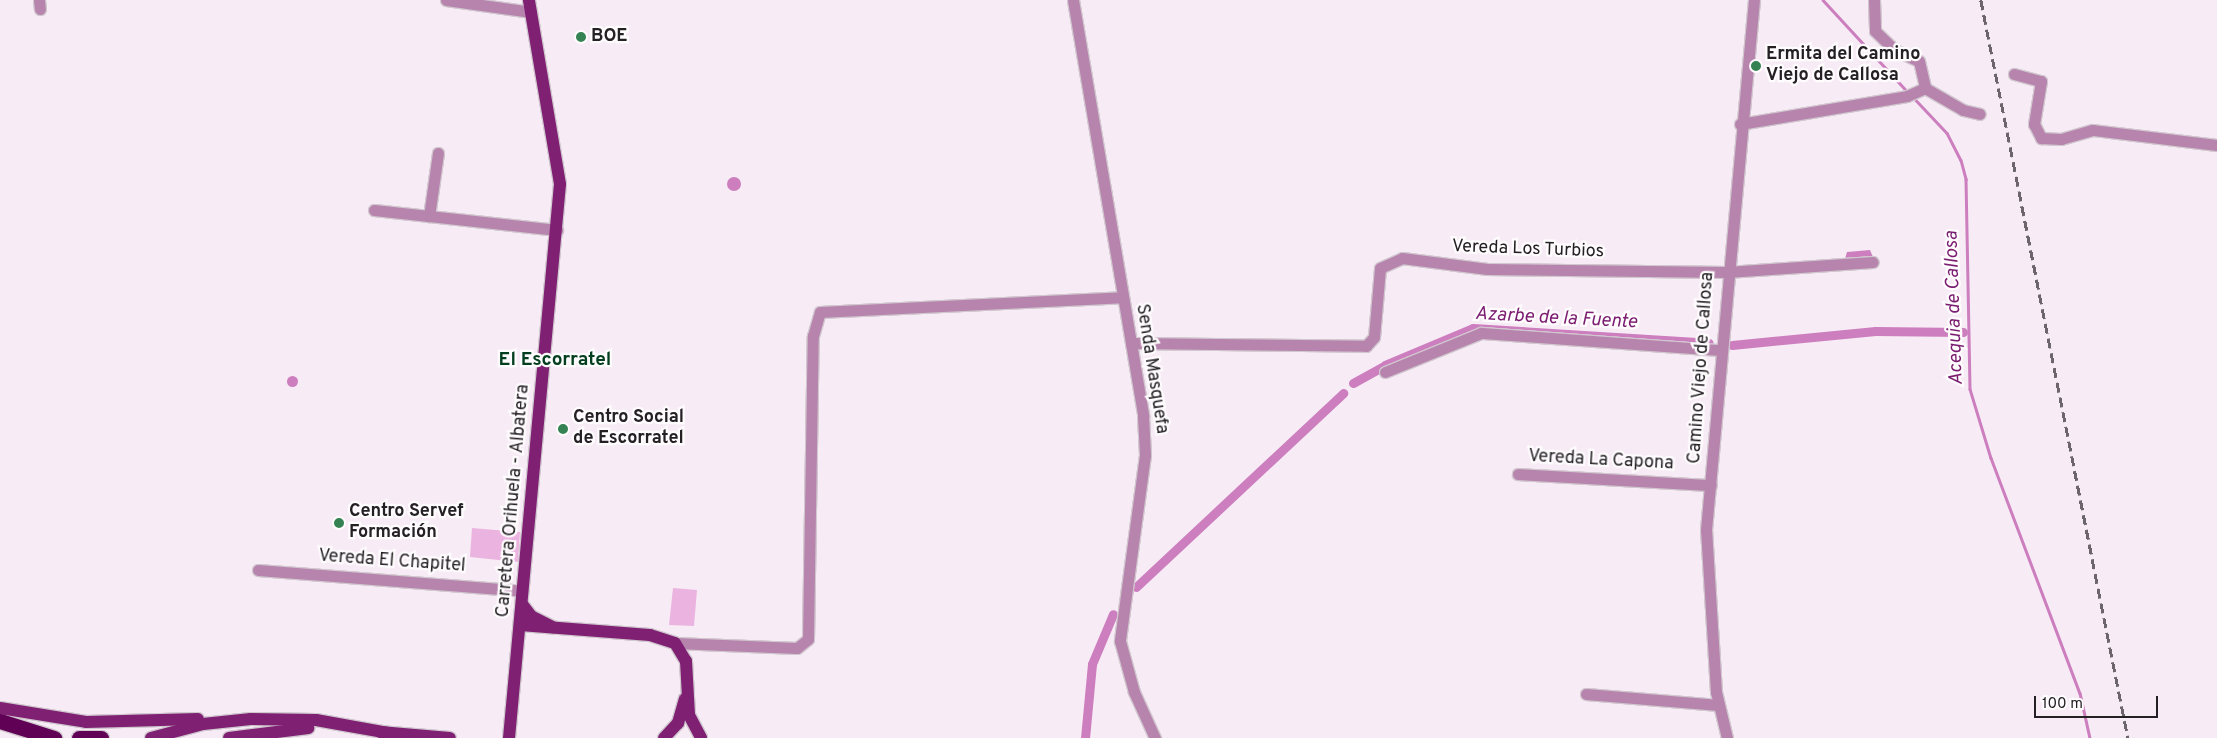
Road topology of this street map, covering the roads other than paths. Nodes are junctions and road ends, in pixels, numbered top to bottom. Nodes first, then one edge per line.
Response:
1 (446, 0) edge
2 (1073, 0) edge
3 (1754, 0) edge
4 (1874, 0) edge
5 (530, 6) edge
6 (2014, 74) dead end
7 (1916, 91) junction
8 (1980, 114) dead end
9 (1740, 124) junction
10 (2217, 145) edge
11 (438, 153) dead end
12 (374, 210) dead end
13 (429, 216) junction
14 (557, 230) junction
15 (1873, 262) dead end
16 (1727, 272) junction
17 (1122, 297) junction
18 (1131, 343) junction
19 (1721, 350) junction
20 (1385, 372) dead end
21 (1518, 474) dead end
22 (1711, 485) junction
23 (258, 570) dead end
24 (522, 590) junction
25 (522, 604) junction
26 (520, 625) junction
27 (553, 627) junction
28 (675, 642) junction
29 (710, 644) junction
30 (518, 657) junction
31 (686, 660) junction
32 (687, 692) junction
33 (1586, 694) dead end
34 (1719, 705) junction
35 (0, 708) edge
36 (230, 720) junction
37 (4, 722) edge
38 (388, 732) junction
39 (23, 738) edge
40 (54, 738) edge
41 (79, 738) edge
42 (101, 738) edge
43 (151, 738) edge
44 (229, 738) edge
45 (450, 738) edge
46 (509, 738) edge
47 (664, 738) edge
48 (701, 738) edge
49 (1155, 738) edge
50 (1727, 738) edge

1 - 5 street
2 - 17 street, Senda Masquefa
3 - 9 street, Camino Viejo de Callosa
4 - 7 street
5 - 14 main road, Carretera Orihuela - Albatera
6 - 10 street
7 - 8 street
7 - 9 street
9 - 16 street, Camino Viejo de Callosa
11 - 13 street
12 - 13 street
13 - 14 street
14 - 24 main road, Carretera Orihuela - Albatera
15 - 16 street, Vereda Los Turbios
16 - 18 street, Vereda Los Turbios
16 - 19 street, Camino Viejo de Callosa
17 - 18 street, Senda Masquefa
17 - 29 street
18 - 49 street, Senda Masquefa
19 - 20 street
19 - 22 street, Camino Viejo de Callosa
21 - 22 street, Vereda La Capona
22 - 34 street, Camino Viejo de Callosa
23 - 24 street, Vereda El Chapitel
24 - 25 main road, Carretera Orihuela - Albatera
25 - 26 main road, Carretera Orihuela - Albatera
25 - 27 main road
26 - 27 main road
26 - 30 main road, Carretera Orihuela - Albatera
27 - 28 main road
27 - 30 main road
28 - 29 street
28 - 31 main road
29 - 31 street
30 - 46 main road, Carretera Orihuela - Albatera
31 - 32 main road
32 - 47 main road
32 - 48 main road
33 - 34 street
34 - 50 street, Camino Viejo de Callosa
35 - 36 main road
36 - 38 main road
36 - 43 main road
37 - 39 highway
37 - 40 highway
38 - 44 main road
38 - 45 main road
41 - 42 highway

